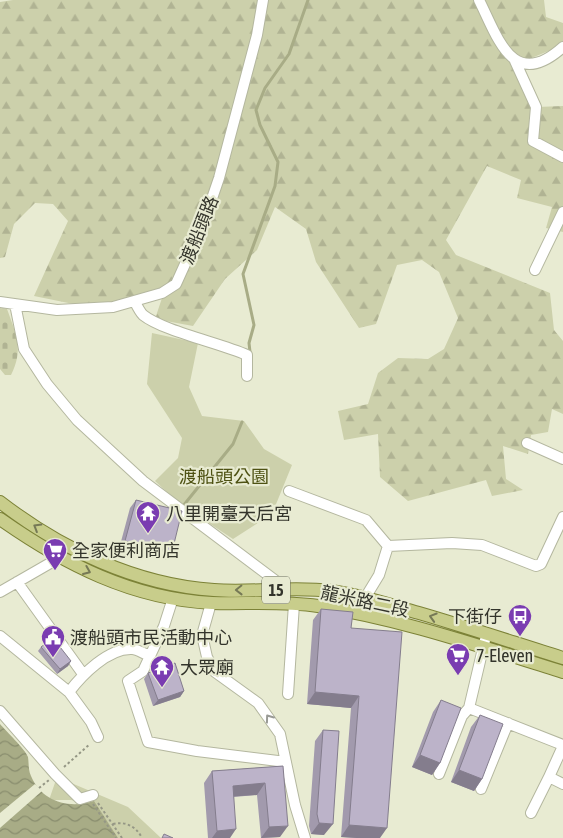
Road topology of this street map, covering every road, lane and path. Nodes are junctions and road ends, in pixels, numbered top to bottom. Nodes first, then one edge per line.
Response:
1 (263, 0) edge
2 (479, 0) edge
3 (563, 47) edge
4 (516, 61) junction
5 (563, 157) edge
6 (563, 212) edge
7 (535, 270) dead end
8 (0, 302) edge
9 (135, 302) junction
10 (15, 304) junction
11 (246, 376) dead end
12 (527, 443) dead end
13 (563, 459) edge
14 (289, 491) dead end
15 (0, 502) edge
16 (563, 517) edge
17 (0, 519) edge
18 (388, 546) junction
19 (59, 558) junction
20 (17, 582) junction
21 (288, 590) junction
22 (0, 592) edge
23 (173, 598) junction
24 (364, 598) junction
25 (211, 603) junction
26 (294, 604) junction
27 (487, 634) junction
28 (0, 636) edge
29 (483, 648) junction
30 (150, 656) junction
31 (563, 658) edge
32 (563, 672) edge
33 (83, 674) junction
34 (69, 692) junction
35 (288, 694) dead end
36 (469, 708) junction
37 (0, 711) edge
38 (508, 723) junction
39 (98, 737) joint
40 (563, 745) edge
41 (286, 762) junction
42 (55, 774) junction
43 (439, 774) edge
44 (549, 777) junction
45 (563, 784) edge
46 (39, 788) dead end
47 (481, 789) edge
48 (90, 796) junction
49 (531, 813) dead end
50 (113, 824) junction
51 (116, 838) edge
52 (122, 838) edge
53 (142, 838) edge
54 (305, 838) edge

1 - 9 street, 渡船頭路
2 - 4 street
3 - 4 street
4 - 5 street
6 - 7 street
8 - 10 street, 渡船頭路
9 - 10 street, 渡船頭路
9 - 11 street
10 - 21 street
12 - 13 street
14 - 18 street
21 -> 15 main road, 龍米路二段 / 15
16 - 18 street
17 - 19 main road, 龍米路二段 / 15
18 - 24 street
19 - 20 street
19 -> 23 main road, 龍米路二段 / 15
20 - 22 street
20 - 33 street
21 - 24 main road, 龍米路二段 / 15
21 - 26 main road
23 - 25 main road, 龍米路二段 / 15
23 - 30 street
27 -> 24 main road, 龍米路二段 / 15
25 - 26 main road, 龍米路二段 / 15
41 -> 25 street
26 - 29 main road, 龍米路二段 / 15
26 - 35 street
27 - 29 street
27 - 31 main road, 龍米路二段 / 15
28 - 34 street
29 - 32 main road, 龍米路二段 / 15
29 - 36 street
30 - 33 street
30 - 41 street
33 - 34 street
34 - 39 street
36 - 38 street
36 - 43 street
37 - 42 street
38 - 40 street
38 - 47 street
39 - 42 path
40 - 44 street
41 - 54 street
42 - 46 path
42 - 48 street
44 - 45 street
44 - 49 street
48 - 50 path
48 - 51 path
50 - 52 path
50 - 53 path

